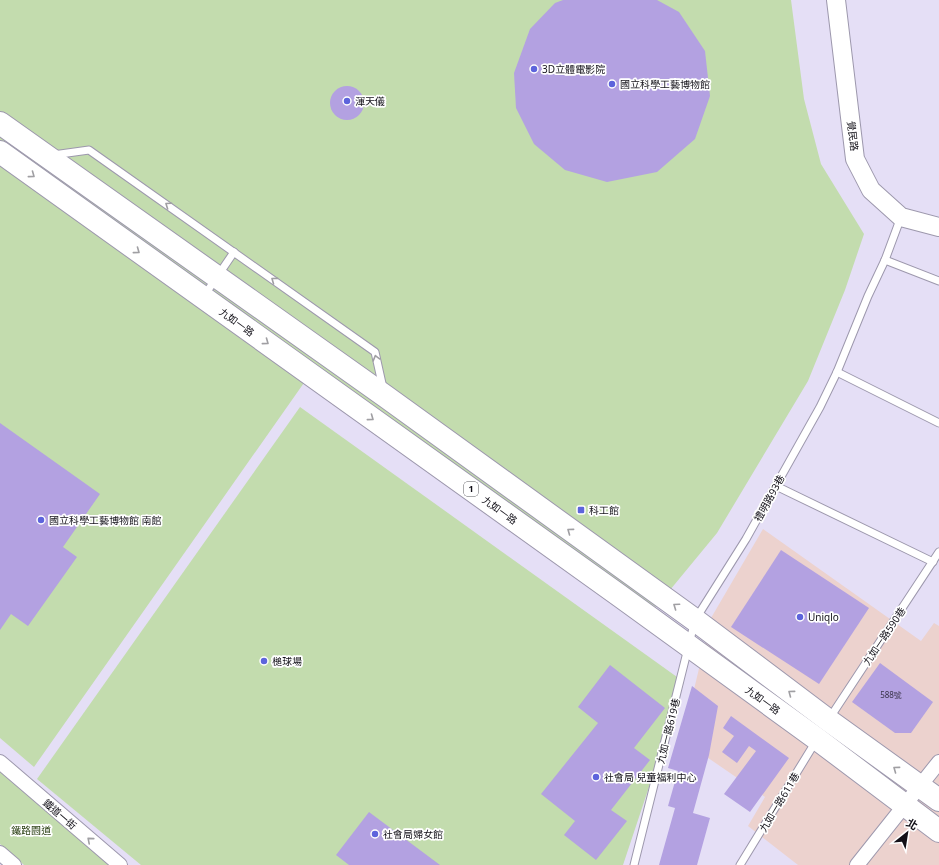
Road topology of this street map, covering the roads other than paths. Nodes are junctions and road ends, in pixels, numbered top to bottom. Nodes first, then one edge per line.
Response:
1 (836, 0) edge
2 (0, 123) edge
3 (0, 152) edge
4 (47, 156) junction
5 (901, 217) junction
6 (939, 227) edge
7 (234, 252) junction
8 (885, 260) junction
9 (217, 277) junction
10 (939, 282) edge
11 (203, 298) junction
12 (837, 372) junction
13 (384, 396) junction
14 (939, 423) edge
15 (776, 486) junction
16 (939, 552) edge
17 (933, 562) junction
18 (695, 620) junction
19 (688, 645) junction
20 (828, 720) junction
21 (817, 739) junction
22 (0, 762) edge
23 (939, 762) edge
24 (919, 786) junction
25 (939, 800) edge
26 (904, 806) junction
27 (939, 831) edge
28 (0, 853) edge
29 (14, 865) edge
30 (120, 865) edge
31 (634, 865) edge
32 (740, 865) edge
33 (857, 865) edge

1 - 5 street, 覺民路
2 - 4 main road, 1
3 -> 11 main road, 九如一路 / 1
7 -> 4 lane
4 - 9 main road, 1
5 - 6 street, 覺民路
5 - 8 lane, 禮明路93巷
7 - 9 lane
13 -> 7 lane
8 - 10 lane
8 - 12 lane, 禮明路93巷
9 - 11 lane
9 - 13 main road, 1
11 -> 19 main road, 九如一路 / 1
12 - 14 lane
12 - 15 lane, 禮明路93巷
18 -> 13 main road, 1
15 - 17 lane
15 - 18 lane, 禮明路93巷
16 - 17 lane, 九如一路590巷
17 - 20 lane, 九如一路590巷
18 - 19 lane, 九如一路619巷
20 -> 18 main road, 1
19 - 21 main road, 九如一路 / 1
19 - 31 lane, 九如一路619巷
24 -> 20 main road, 1
21 - 26 main road, 九如一路 / 1
21 - 32 lane, 九如一路611巷
30 -> 22 street, 鐵道一街
23 - 24 street
24 - 25 main road, 1
24 - 26 street
26 - 27 main road, 九如一路 / 1
26 - 33 street
28 - 29 street

